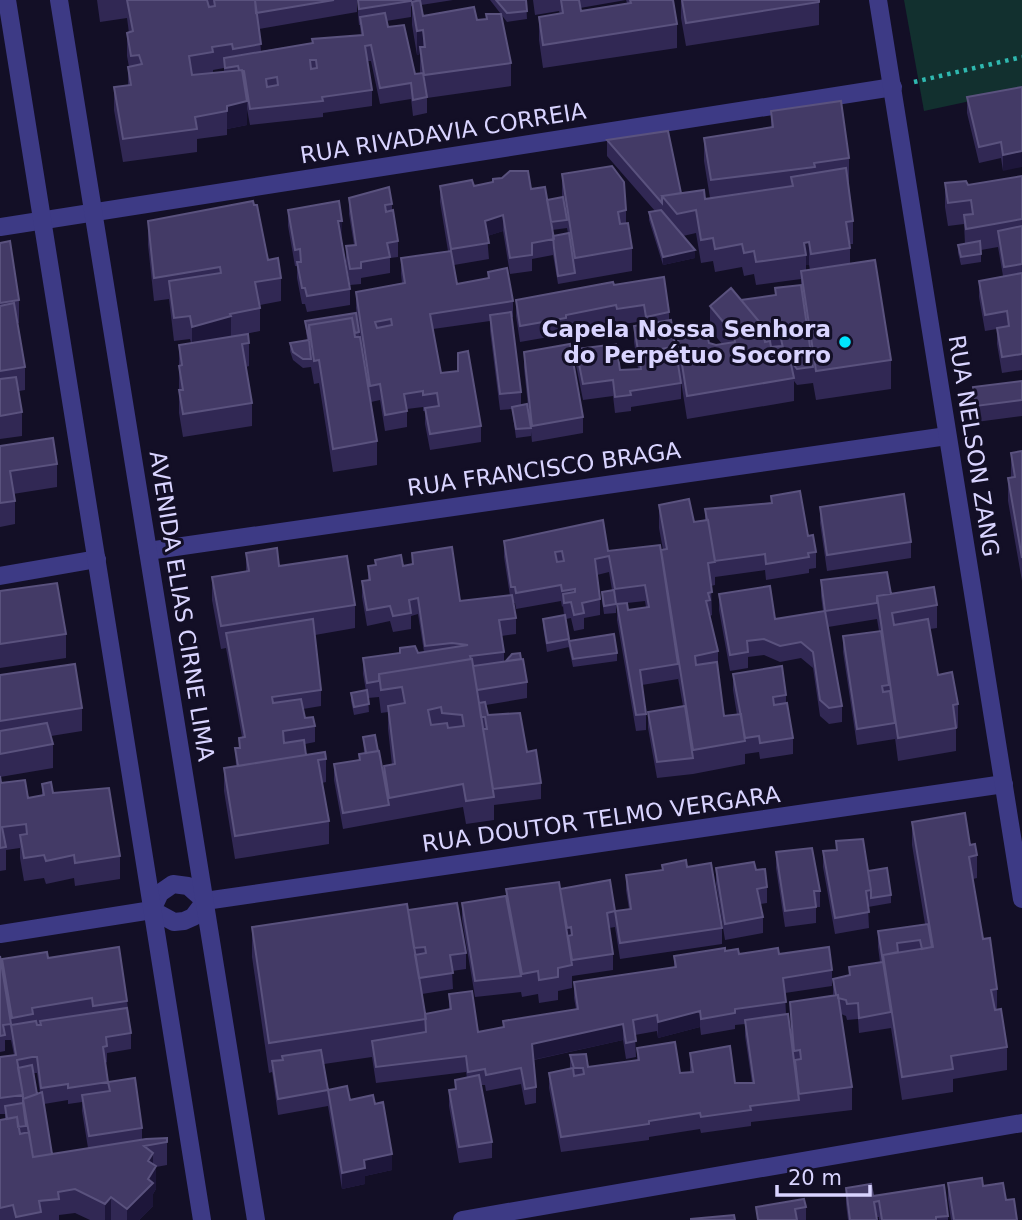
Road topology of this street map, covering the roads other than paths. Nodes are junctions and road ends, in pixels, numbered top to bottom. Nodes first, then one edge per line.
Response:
1 (7, 0) edge
2 (59, 0) edge
3 (878, 0) edge
4 (893, 87) junction
5 (93, 212) junction
6 (42, 220) junction
7 (0, 227) edge
8 (947, 436) junction
9 (148, 551) junction
10 (97, 559) junction
11 (0, 576) edge
12 (1003, 784) junction
13 (1022, 899) edge
14 (205, 901) junction
15 (152, 910) junction
16 (0, 934) edge
17 (1022, 1123) edge
18 (202, 1220) edge
19 (256, 1220) edge
20 (462, 1220) edge

1 - 6 street
2 - 5 street, AVENIDA ELIAS CIRNE LIMA
3 - 4 street, RUA NELSON ZANG
4 - 5 street, RUA RIVADAVIA CORREIA
4 - 8 street, RUA NELSON ZANG
5 - 6 street, RUA RIVADAVIA CORREIA
5 - 9 street, AVENIDA ELIAS CIRNE LIMA
6 - 7 street, RUA RIVADAVIA CORREIA
6 - 10 street
8 - 9 street, RUA FRANCISCO BRAGA
8 - 12 street, RUA NELSON ZANG
9 - 14 street, AVENIDA ELIAS CIRNE LIMA
10 - 11 street
10 - 15 street
12 - 13 street, RUA NELSON ZANG
12 - 14 street, RUA DOUTOR TELMO VERGARA
14 - 15 street, RUA DOUTOR TELMO VERGARA
14 - 15 street
14 - 19 street, AVENIDA ELIAS CIRNE LIMA
15 - 16 street, RUA DOUTOR TELMO VERGARA
15 - 18 street
17 - 20 street

